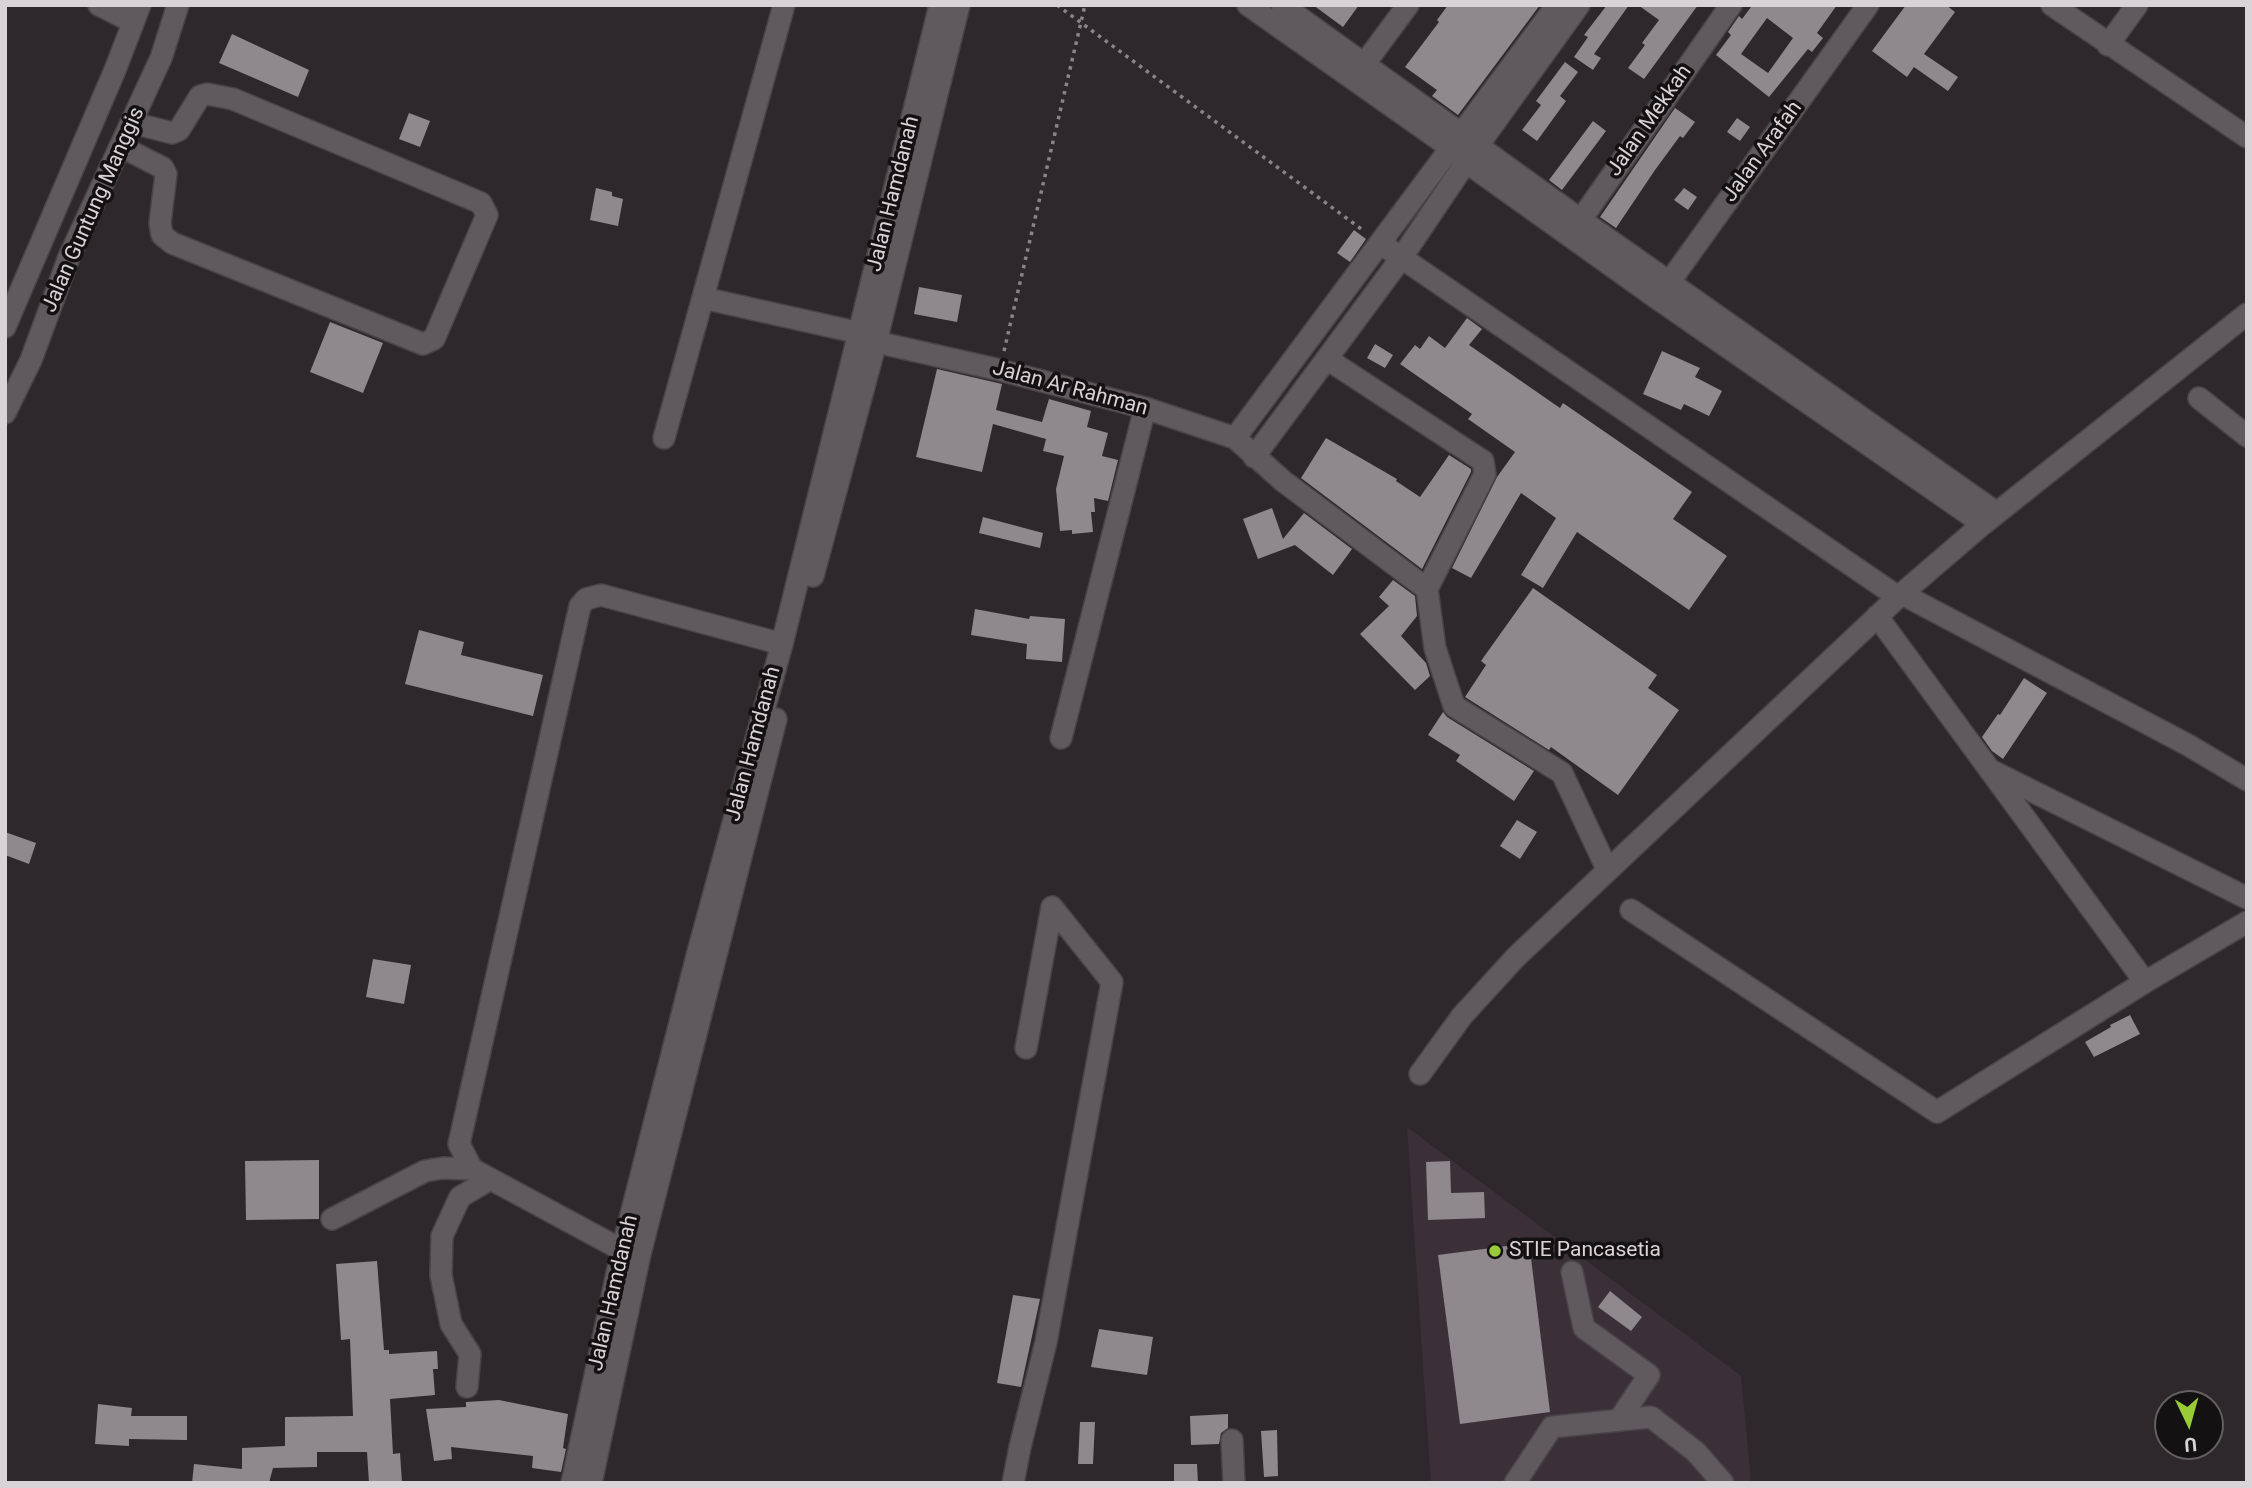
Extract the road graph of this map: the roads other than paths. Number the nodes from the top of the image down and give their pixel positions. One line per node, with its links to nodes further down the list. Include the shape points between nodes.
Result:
1 (99, 5): 15 (street)
2 (178, 5): 18 (street, Jalan Guntung Manggis)
3 (784, 5): 28 (street)
4 (940, 5): 33 (street, Jalan Hamdanah)
5 (959, 5): 33 (street, Jalan Hamdanah)
6 (1248, 5): 14 (street)
7 (1408, 5): 17 (street)
8 (1557, 5): 21 (street)
9 (1579, 5): 21 (street)
10 (1731, 5): 22 (street, Jalan Mekkah)
11 (1868, 5): 27 (street, Jalan Arafah)
12 (2052, 5): 16 (street)
13 (2137, 5): 16 (street)
14 (1278, 10): 17 (street)
15 (136, 13): 24 (street, Jalan Guntung Manggis)
16 (2108, 45): 19 (street)
17 (1358, 73): 21 (street)
18 (133, 123): 20 (street, Jalan Guntung Manggis); 20 (street, via 172,133 200,96 233,99 481,203 487,215 434,339 423,344 172,243 162,235 160,223 163,168)
19 (2247, 137)
20 (120, 146): 25 (street, Jalan Guntung Manggis)
21 (1465, 148): 22 (street); 23 (street); 26 (street)
22 (1575, 228): 27 (street)
23 (1380, 243): 26 (street); 29 (street)
24 (39, 246): 25 (street); 32 (street, Jalan Guntung Manggis)
25 (69, 257): 37 (street, Jalan Guntung Manggis, via 31,360)
26 (1402, 257): 31 (street); 44 (street)
27 (1664, 290): 42 (street)
28 (703, 298): 33 (street, Jalan Ar Rahman); 39 (street)
29 (1335, 304): 31 (street); 40 (street)
30 (2247, 314): 42 (street)
31 (1359, 316): 34 (street)
32 (5, 327)
33 (868, 337): 36 (street, Jalan Ar Rahman); 46 (street, Jalan Hamdanah); 59 (street, Jalan Hamdanah, via 794,648)
34 (1326, 359): 41 (street); 43 (street, via 1483,461 1485,474)
35 (2199, 398): 38 (street)
36 (1145, 408): 40 (street, Jalan Ar Rahman); 47 (street)
37 (5, 413)
38 (2247, 436)
39 (664, 438)
40 (1235, 438): 41 (street, Jalan Ar Rahman)
41 (1254, 457): 43 (street, Jalan Ar Rahman)
42 (1990, 518): 44 (street)
43 (1427, 589): 50 (street, via 1435,648 1454,706 1562,773)
44 (1900, 595): 45 (street); 49 (street)
45 (1877, 616): 48 (street); 50 (street)
46 (782, 644): 57 (street, via 601,595 580,606 459,1144); 59 (street, Jalan Hamdanah, via 698,952)
47 (1061, 738)
48 (1989, 769): 51 (street); 54 (street)
49 (2247, 780)
50 (1607, 869): 56 (street, via 1462,1016)
51 (2247, 898)
52 (1631, 910): 54 (street, via 1937,1112)
53 (2247, 922): 54 (street)
54 (2145, 982)
55 (1026, 1048): 66 (street, via 1052,906 1112,982 1046,1342)
56 (1420, 1074)
57 (480, 1175): 58 (street, via 443,1168 425,1171); 59 (street); 61 (street, via 460,1197 442,1236 441,1275 451,1324 470,1354)
58 (332, 1219)
59 (631, 1252): 64 (street, Jalan Hamdanah); 65 (street, Jalan Hamdanah)
60 (1572, 1272): 62 (street, via 1584,1328 1649,1375)
61 (467, 1387)
62 (1619, 1420): 68 (street, via 1552,1427); 69 (street, via 1651,1417 1696,1452)
63 (1233, 1440): 67 (street)
64 (572, 1483)
65 (592, 1483)
66 (1013, 1483)
67 (1234, 1483)
68 (1515, 1483)
69 (1723, 1483)

